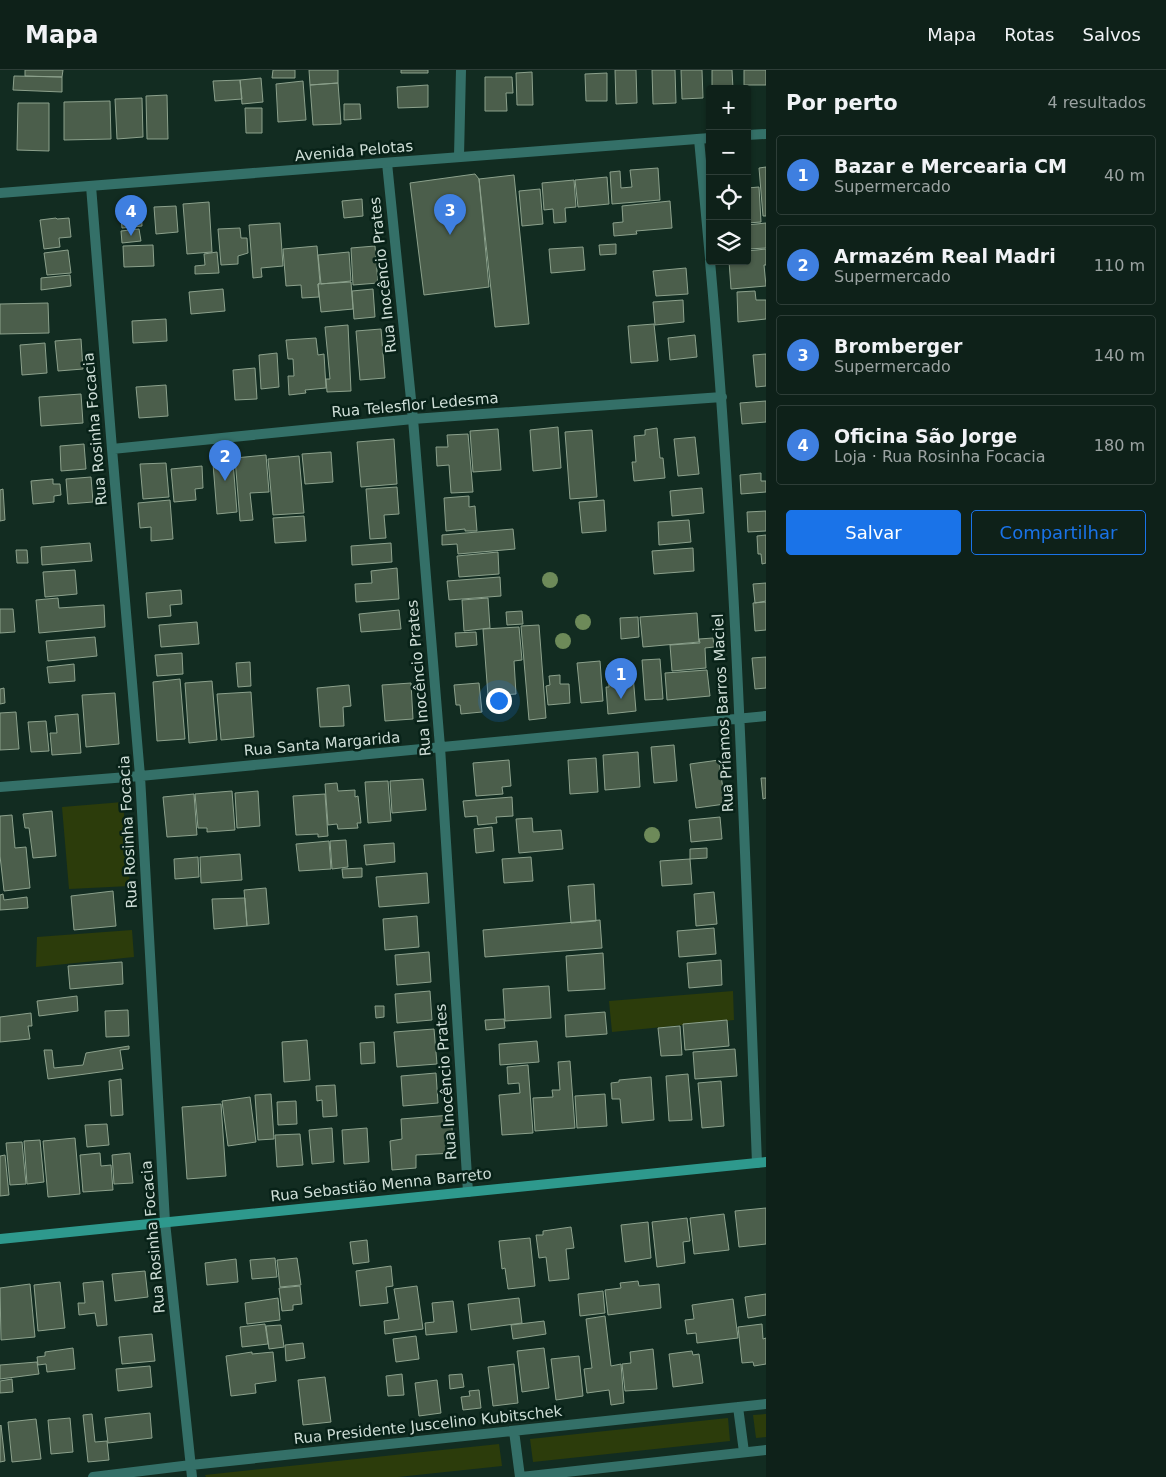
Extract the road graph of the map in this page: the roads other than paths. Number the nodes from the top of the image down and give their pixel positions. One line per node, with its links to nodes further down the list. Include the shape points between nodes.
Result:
1 (461, 70): 5 (street)
2 (766, 134): 3 (street)
3 (751, 136)
4 (704, 138): 5 (street, Avenida Pelotas); 9 (street, Rua Príamos Barros Maciel)
5 (459, 156): 6 (street, Avenida Pelotas)
6 (387, 164): 7 (street, Avenida Pelotas); 12 (street, Rua Inocêncio Prates)
7 (91, 186): 8 (street, Avenida Pelotas); 13 (street, Rua Rosinha Focacia)
8 (0, 193)
9 (708, 220)
10 (710, 265): 11 (street, Rua Príamos Barros Maciel)
11 (722, 397): 12 (street, Rua Telesflor Ledesma); 15 (street, Rua Príamos Barros Maciel)
12 (413, 419): 13 (street, Rua Telesflor Ledesma); 16 (street, Rua Inocêncio Prates)
13 (112, 449): 17 (street, Rua Rosinha Focacia)
14 (766, 716): 15 (street, Rua Santa Margarida)
15 (739, 718): 16 (street, Rua Santa Margarida); 19 (street, Rua Príamos Barros Maciel)
16 (440, 747): 17 (street, Rua Santa Margarida); 20 (street, Rua Inocêncio Prates)
17 (140, 776): 18 (street, Rua Santa Margarida); 21 (street, Rua Rosinha Focacia)
18 (0, 787)
19 (762, 1163): 20 (main road, Rua Sebastião Menna Barreto)
20 (468, 1192): 21 (main road, Rua Sebastião Menna Barreto)
21 (165, 1222): 22 (main road, Rua Sebastião Menna Barreto); 28 (street, Rua Rosinha Focacia)
22 (0, 1239)
23 (766, 1404): 24 (street, Rua Presidente Juscelino Kubitschek)
24 (738, 1407): 25 (street, Rua Presidente Juscelino Kubitschek); 27 (street)
25 (514, 1431): 28 (street, Rua Presidente Juscelino Kubitschek); 31 (street)
26 (766, 1450): 27 (street)
27 (744, 1452): 31 (street)
28 (191, 1465): 29 (street, Rua Presidente Juscelino Kubitschek); 30 (street, Rua Rosinha Focacia)
29 (93, 1477)
30 (192, 1477)
31 (520, 1477)

